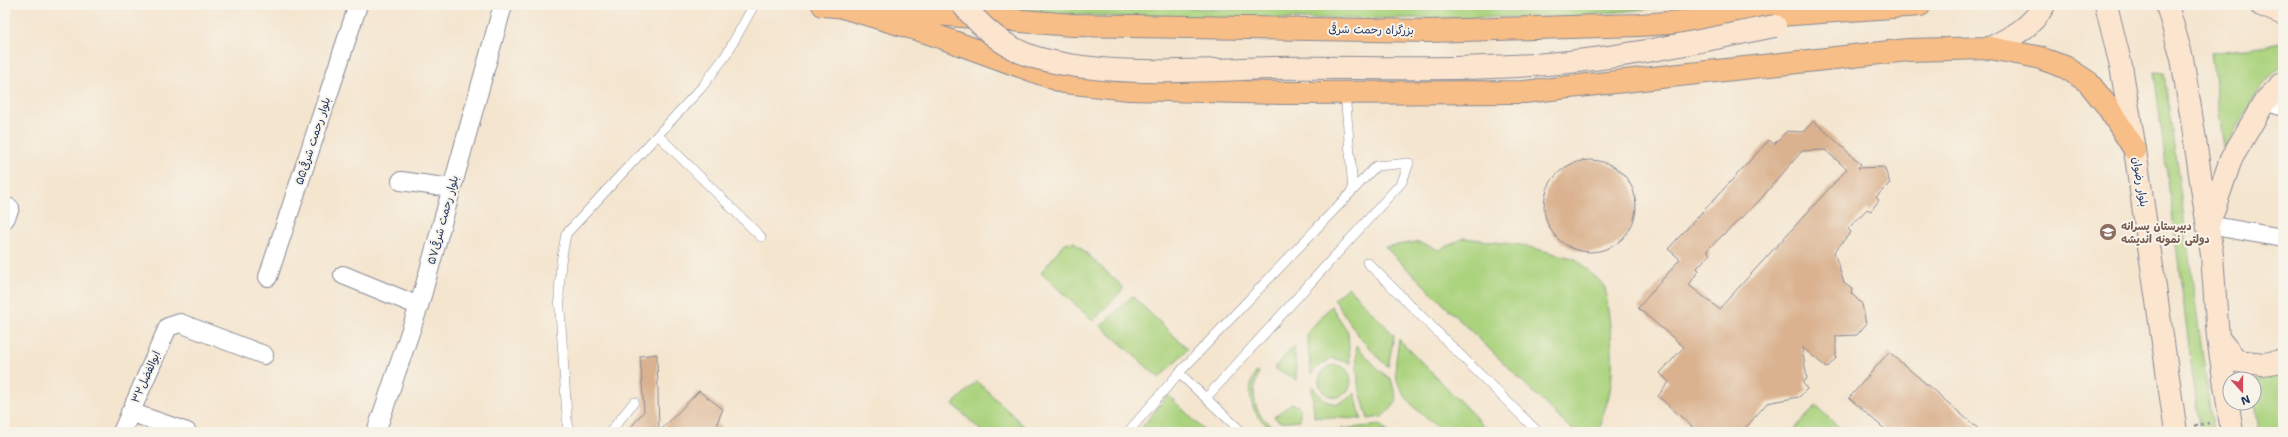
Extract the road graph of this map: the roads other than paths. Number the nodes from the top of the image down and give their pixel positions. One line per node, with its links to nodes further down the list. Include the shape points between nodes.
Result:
1 (358, 5): 28 (street, بلوار رحمت شرقی۵۵)
2 (503, 5): 20 (street, ۵۷بلوار رحمت شرقی)
3 (754, 5): 17 (lane, via 726,55 702,87)
4 (963, 5): 11 (main road, bridge, via 992,34 1035,57 1092,68 1150,70 1433,69 1548,64 1613,56)
5 (1920, 5): 11 (highway, بزرگراه رحمت شرقی)
6 (2044, 5): 13 (main road, via 2030,25)
7 (2106, 5): 18 (main road, بلوار رضوان, via 2121,66)
8 (2167, 5): 25 (main road, via 2182,58)
9 (2261, 5): 12 (main road)
10 (831, 6): 11 (highway, بزرگراه رحمت شرقی, via 1072,25 1428,31 1639,25); 15 (highway, via 929,33 1064,82 1129,89)
11 (1866, 8)
12 (2283, 14)
13 (1990, 48): 15 (highway, via 1908,50 1524,92); 18 (highway, via 2037,57 2064,67 2088,82 2108,107)
14 (2283, 83): 16 (main road)
15 (1345, 92): 21 (lane)
16 (2274, 104): 22 (main road, via 2231,159)
17 (658, 135): 23 (lane); 42 (lane, via 566,234 559,295)
18 (2135, 150): 38 (main road, بلوار رضوان)
19 (401, 181): 20 (street)
20 (451, 188): 29 (street, ۵۷بلوار رحمت شرقی)
21 (1353, 190): 33 (lane); 34 (lane, via 1376,166 1409,163 1402,182)
22 (2208, 225): 24 (street); 25 (main road)
23 (761, 237)
24 (2283, 238)
25 (2212, 255): 30 (main road)
26 (1367, 262): 46 (lane)
27 (343, 275): 29 (street)
28 (268, 277)
29 (419, 306): 41 (street, ۵۷بلوار رحمت شرقی)
30 (2218, 338): 32 (main road, via 2237,361 2263,364); 37 (main road)
31 (264, 355): 36 (street, ابوالفضل۳۲, via 180,323 172,324 168,327)
32 (2283, 361)
33 (1179, 373): 34 (lane); 44 (lane)
34 (1206, 398): 45 (lane)
35 (634, 402): 43 (lane)
36 (130, 412): 39 (street, ابوالفضل۳۲); 40 (street)
37 (2231, 426)
38 (2176, 430)
39 (122, 432)
40 (187, 432)
41 (376, 432)
42 (568, 432)
43 (610, 432)
44 (1128, 432)
45 (1242, 432)
46 (1538, 432)

